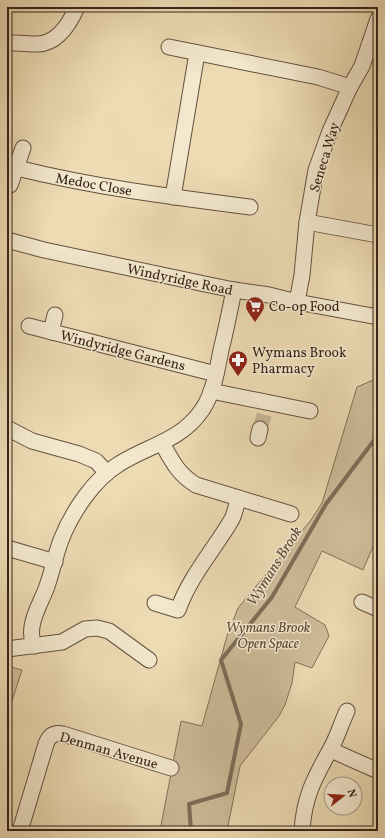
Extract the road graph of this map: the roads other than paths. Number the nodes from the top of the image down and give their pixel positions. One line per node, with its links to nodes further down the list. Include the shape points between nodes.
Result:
1 (77, 7): 3 (street, via 65,28 56,37 39,44)
2 (378, 21): 6 (street, Seneca Way, via 362,66)
3 (21, 41)
4 (169, 47): 5 (street)
5 (197, 52): 6 (street, via 318,77); 10 (street)
6 (350, 87): 12 (street, Seneca Way, via 316,170)
7 (24, 148): 8 (street)
8 (17, 168): 9 (street); 10 (street, Medoc Close, via 59,178)
9 (10, 185)
10 (173, 197): 11 (street, Medoc Close)
11 (250, 207)
12 (307, 222): 13 (street); 16 (street, Seneca Way)
13 (378, 235)
14 (7, 240): 15 (street, Windyridge Road)
15 (234, 290): 16 (street, Windyridge Road); 21 (street)
16 (297, 302): 18 (street, Windyridge Road)
17 (55, 315): 20 (street)
18 (378, 316)
19 (29, 326): 20 (street, Windyridge Gardens)
20 (51, 332): 21 (street, Windyridge Gardens)
21 (216, 374): 22 (street)
22 (211, 391): 23 (street, via 266,408); 25 (street, via 195,420 177,435)
23 (310, 412)
24 (7, 428): 26 (street, via 32,441 96,461)
25 (162, 443): 26 (street, via 129,458); 27 (street, via 177,469 190,482)
26 (107, 473): 30 (street, via 74,514)
27 (238, 498): 28 (street); 32 (street, via 232,518 191,581 178,610)
28 (291, 514)
29 (7, 548): 30 (street)
30 (55, 562): 34 (street, via 31,626)
31 (362, 602): 33 (street)
32 (155, 603)
33 (378, 609)
34 (34, 646): 35 (street); 36 (street, via 62,642 85,629 97,628 109,631)
35 (7, 649)
36 (149, 660)
37 (347, 710): 38 (street)
38 (331, 750): 40 (street); 42 (street, via 312,783)
39 (171, 768): 41 (street, Denman Avenue, via 63,734 53,734 46,744)
40 (378, 771)
41 (20, 831)
42 (302, 831)

